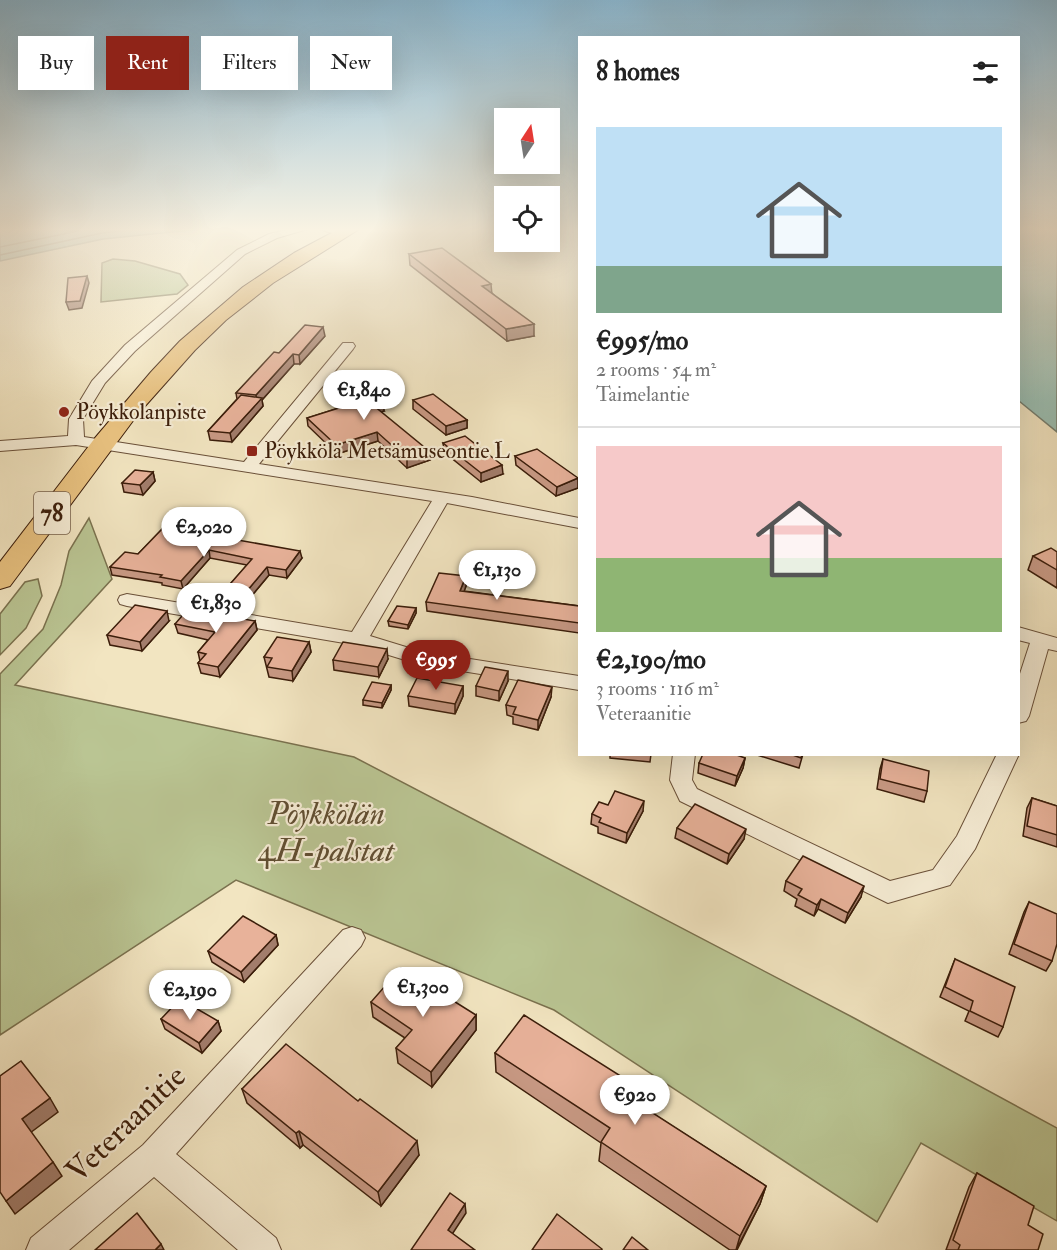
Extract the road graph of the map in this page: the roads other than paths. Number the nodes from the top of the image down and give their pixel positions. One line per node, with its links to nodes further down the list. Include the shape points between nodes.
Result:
1 (201, 286): 4 (street, via 130,348 99,381 76,420)
2 (261, 286): 5 (main road, 78, via 219,316 154,382)
3 (348, 346): 7 (street)
4 (76, 440): 5 (street); 6 (street)
5 (104, 444): 7 (street); 10 (main road, 78)
6 (0, 446)
7 (248, 467): 8 (street)
8 (442, 498): 9 (street); 13 (street)
9 (578, 522)
10 (0, 580)
11 (127, 600): 13 (street)
12 (1020, 634): 14 (street)
13 (358, 639): 15 (street, via 418,657)
14 (1049, 642): 16 (street)
15 (578, 683)
16 (1020, 711)
17 (684, 756): 18 (street, via 681,780 688,795 888,891 941,878 966,842)
18 (1007, 756)
19 (352, 938): 20 (street, Veteraanitie)
20 (153, 1156): 21 (street, Veteraanitie); 22 (street)
21 (43, 1250)
22 (264, 1250)

